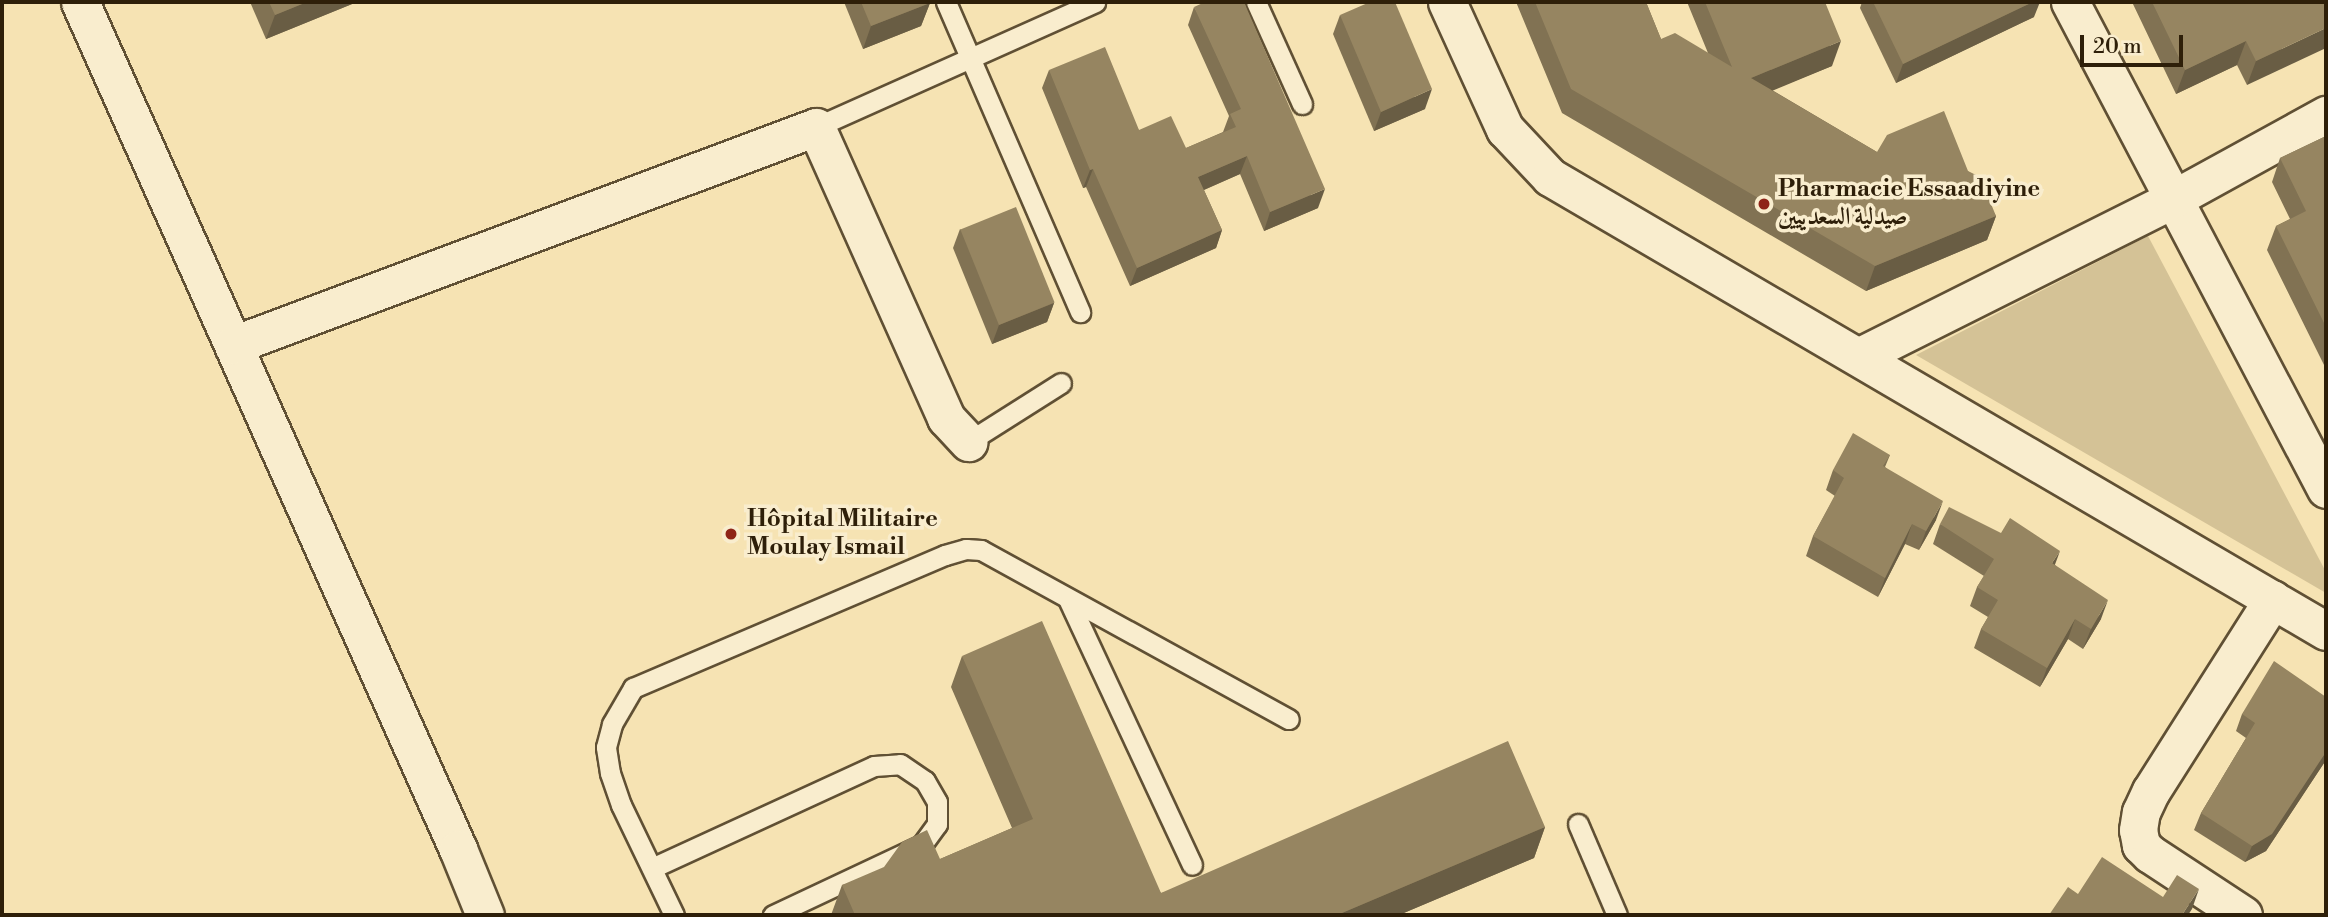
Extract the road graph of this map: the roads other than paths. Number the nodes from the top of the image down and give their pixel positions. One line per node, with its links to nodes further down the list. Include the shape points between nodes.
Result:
1 (80, 2): 13 (street)
2 (946, 2): 7 (lane)
3 (1095, 2): 7 (lane)
4 (1256, 2): 8 (lane)
5 (1447, 2): 14 (street, via 1505,129 1550,177)
6 (2070, 2): 11 (street)
7 (971, 57): 10 (lane); 12 (lane)
8 (1302, 104)
9 (2326, 115): 11 (street)
10 (816, 127): 13 (street); 16 (street, via 946,418)
11 (2173, 199): 14 (street); 17 (street)
12 (1080, 312)
13 (233, 345): 25 (street)
14 (1860, 356): 18 (street)
15 (1061, 383): 16 (lane)
16 (968, 442)
17 (2326, 489)
18 (2273, 599): 20 (street); 29 (street, via 2151,791 2138,830 2141,845 2150,854)
19 (1069, 601): 21 (lane); 23 (lane); 24 (lane, via 981,550 966,549 634,688 612,724 607,747 621,805)
20 (2326, 631)
21 (1289, 719)
22 (1578, 824): 28 (lane)
23 (1192, 864)
24 (652, 868): 26 (lane); 27 (lane, via 874,766 900,764 925,781 937,802 937,824 922,845)
25 (485, 915)
26 (674, 915)
27 (773, 915)
28 (1617, 915)
29 (2243, 915)

